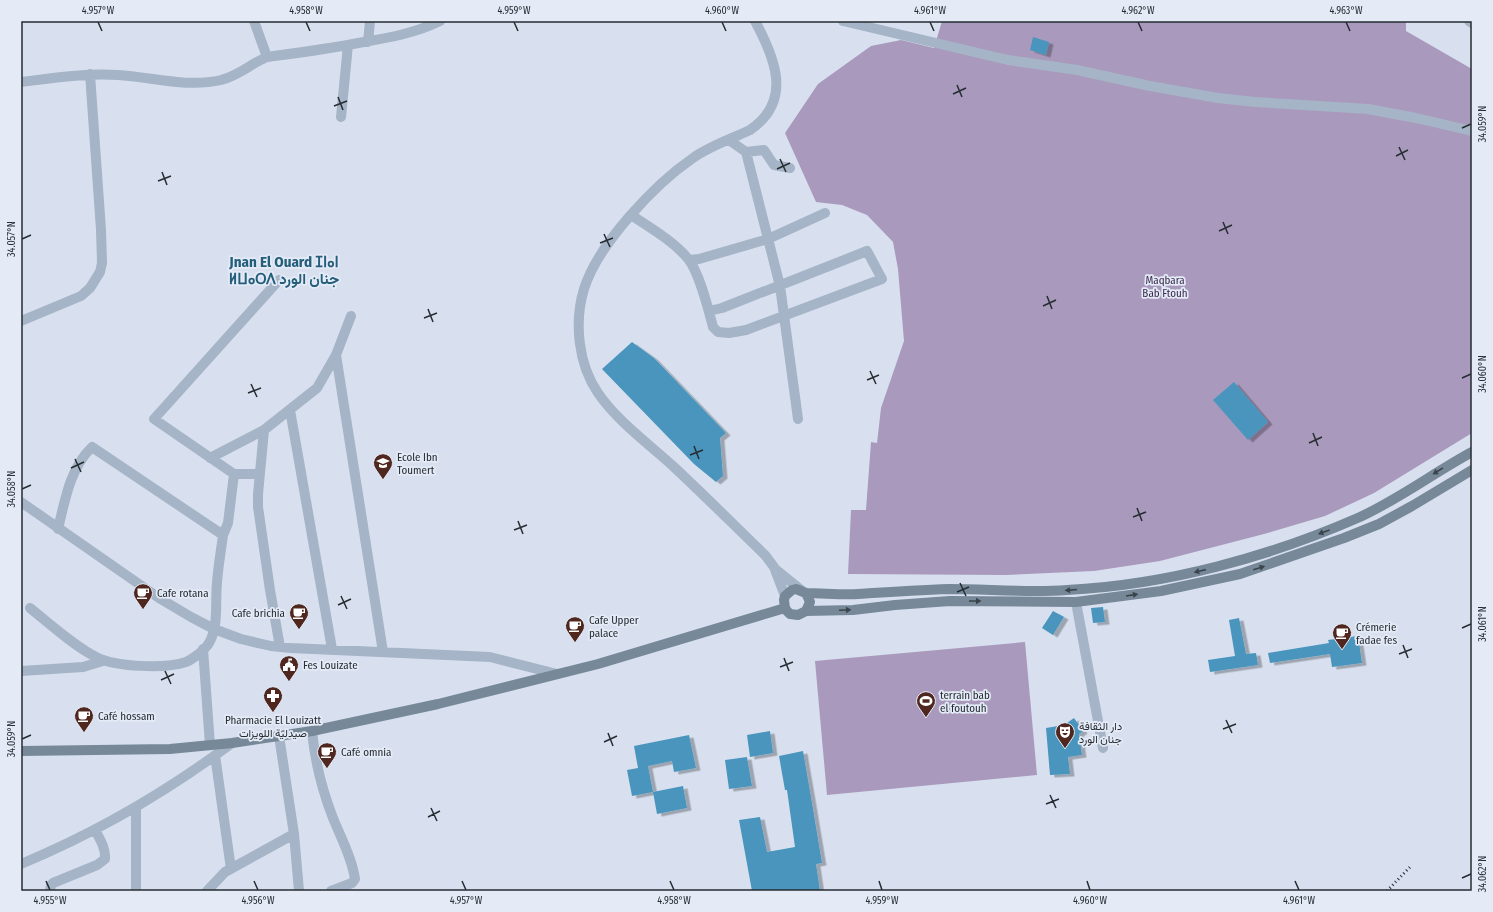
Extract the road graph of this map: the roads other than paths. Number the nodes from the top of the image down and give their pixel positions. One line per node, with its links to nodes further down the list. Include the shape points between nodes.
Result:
1 (370, 21): 9 (street)
2 (440, 21): 9 (street, via 407,34)
3 (755, 21): 16 (street, via 772,57 776,78 774,99 768,112 756,126)
4 (843, 21): 8 (street)
5 (1468, 21): 7 (street)
6 (253, 22): 11 (street)
7 (1472, 22)
8 (884, 26): 15 (street, via 1008,60 1077,70 1150,86 1255,102 1368,109)
9 (368, 42): 10 (street)
10 (348, 45): 11 (street); 14 (street)
11 (267, 57): 12 (street, via 230,78 206,83)
12 (90, 74): 13 (street); 28 (street, via 101,230 100,272 90,288 81,296)
13 (21, 82)
14 (341, 117)
15 (1472, 131)
16 (729, 140): 17 (street); 20 (street, via 692,158 658,186)
17 (746, 152): 18 (street, via 764,150 774,165); 21 (street)
18 (790, 168)
19 (825, 213): 21 (street)
20 (631, 215): 22 (street, via 668,240); 42 (street, via 599,258 584,288 579,323 580,345 586,370 598,393 615,413 765,555)
21 (768, 239): 22 (street, via 699,260); 24 (street)
22 (689, 260): 25 (street)
23 (279, 280): 34 (street, via 154,419)
24 (780, 286): 25 (street); 26 (street); 26 (street, via 868,251 882,279)
25 (708, 311): 26 (street, via 712,327 718,332 729,333 746,330)
26 (784, 315): 31 (street)
27 (351, 316): 29 (street)
28 (21, 321)
29 (336, 355): 30 (street, via 317,388); 56 (street)
30 (290, 410): 32 (street); 55 (street)
31 (798, 419)
32 (264, 430): 34 (street); 37 (street)
33 (1472, 452): 41 (street, one-way to 41, via 1362,516)
34 (210, 458): 36 (street)
35 (1472, 470): 43 (street, one-way to 35, via 1316,549 1379,524)
36 (234, 474): 37 (street); 40 (street, via 228,523)
37 (260, 474): 53 (street, via 259,518)
38 (21, 502): 39 (street)
39 (58, 529): 40 (street, via 70,482 83,456 92,447); 52 (street, via 159,598)
40 (223, 535): 52 (street)
41 (1236, 562): 43 (street); 44 (street, one-way to 44, via 1158,580)
42 (774, 567): 45 (street); 46 (street)
43 (1240, 574): 47 (street, one-way to 43, via 1168,590)
44 (1111, 586): 45 (street, one-way to 45, via 1023,592 950,589 856,594); 47 (street)
45 (803, 591): 46 (street, via 792,590); 51 (street, via 810,602)
46 (785, 596): 50 (street)
47 (1112, 598): 48 (street)
48 (1076, 602): 51 (street, one-way to 48, via 853,610 950,601); 64 (street)
49 (30, 608): 57 (street, via 85,651)
50 (785, 608): 51 (street, via 790,614 798,615); 59 (street)
51 (806, 611)
52 (214, 629): 53 (street, via 255,643); 54 (street, via 209,644)
53 (280, 647): 55 (street)
54 (203, 649): 57 (street, via 192,659 173,664 152,666); 63 (street)
55 (332, 649): 56 (street)
56 (383, 652): 59 (street, via 490,657)
57 (103, 661): 58 (street, via 83,667)
58 (21, 671)
59 (557, 674): 60 (street, via 438,704)
60 (312, 731): 61 (street); 76 (street, via 321,784 353,866 355,879 352,883)
61 (279, 736): 62 (street); 69 (street)
62 (232, 743): 63 (street); 66 (street)
63 (210, 745): 65 (street, via 170,749)
64 (1103, 748)
65 (21, 751)
66 (215, 755): 67 (street); 71 (street)
67 (136, 808): 68 (street); 73 (street)
68 (95, 830): 70 (street); 72 (street, via 102,843 105,859 97,866 53,883)
69 (294, 834): 71 (street); 75 (street)
70 (21, 864)
71 (231, 869): 74 (street)
72 (50, 891)
73 (136, 891)
74 (207, 891)
75 (298, 891)
76 (331, 891)

